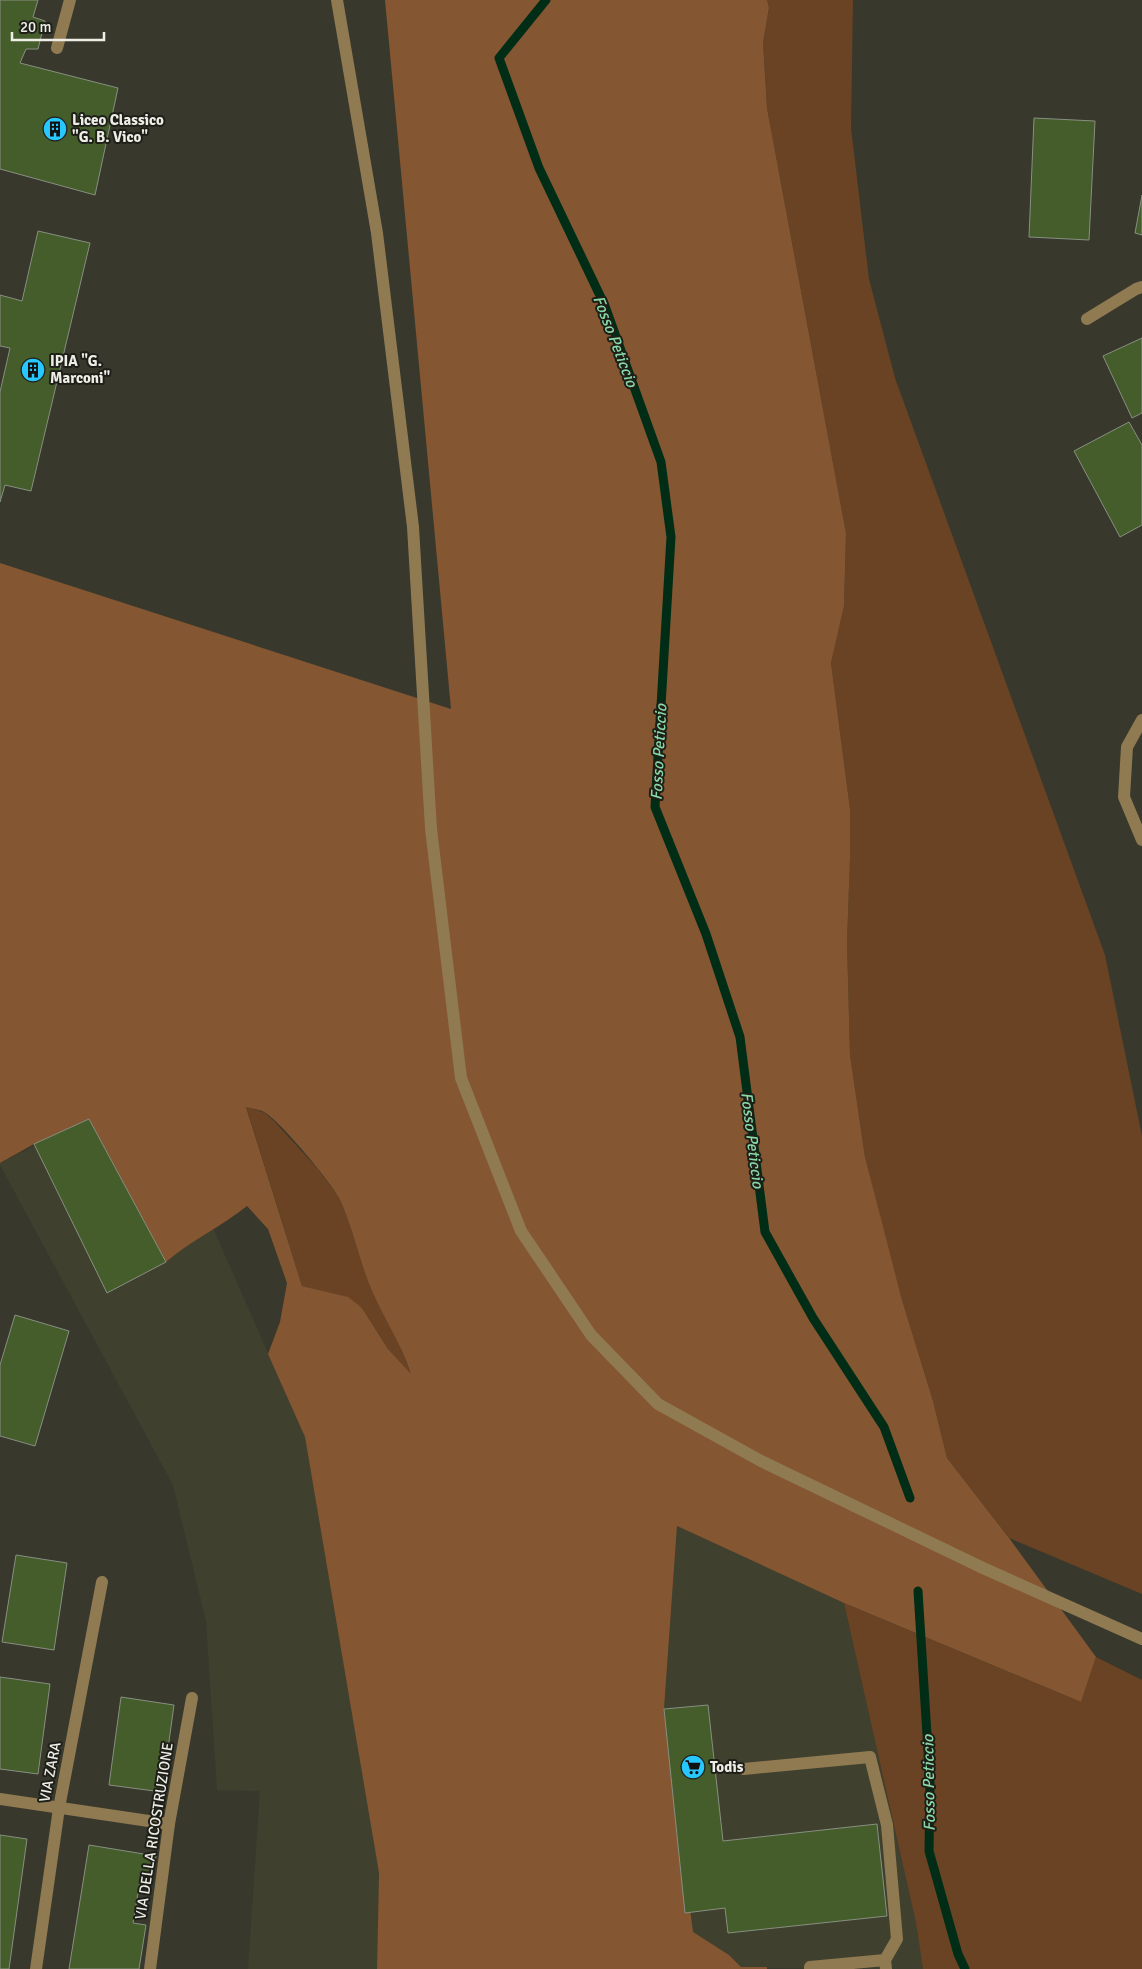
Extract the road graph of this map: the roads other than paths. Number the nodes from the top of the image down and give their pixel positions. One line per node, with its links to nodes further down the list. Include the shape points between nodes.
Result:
1 (70, 0): 3 (street)
2 (337, 0): 9 (street, via 378,233 413,527 431,829 461,1078 521,1231 591,1335 658,1404 761,1461 982,1568)
3 (57, 48)
4 (1142, 287): 5 (street)
5 (1088, 319)
6 (1142, 720): 7 (street, via 1127,747 1124,796)
7 (1142, 840)
8 (102, 1582): 13 (street, VIA ZARA)
9 (1142, 1639)
10 (192, 1698): 14 (street, VIA DELLA RICOSTRUZIONE)
11 (744, 1769): 15 (street, via 870,1756 887,1825 897,1939)
12 (0, 1799): 13 (street)
13 (59, 1808): 14 (street); 16 (street, VIA ZARA)
14 (169, 1824): 17 (street, VIA DELLA RICOSTRUZIONE)
15 (885, 1964): 18 (street)
16 (36, 1969)
17 (150, 1969)
18 (810, 1969)

